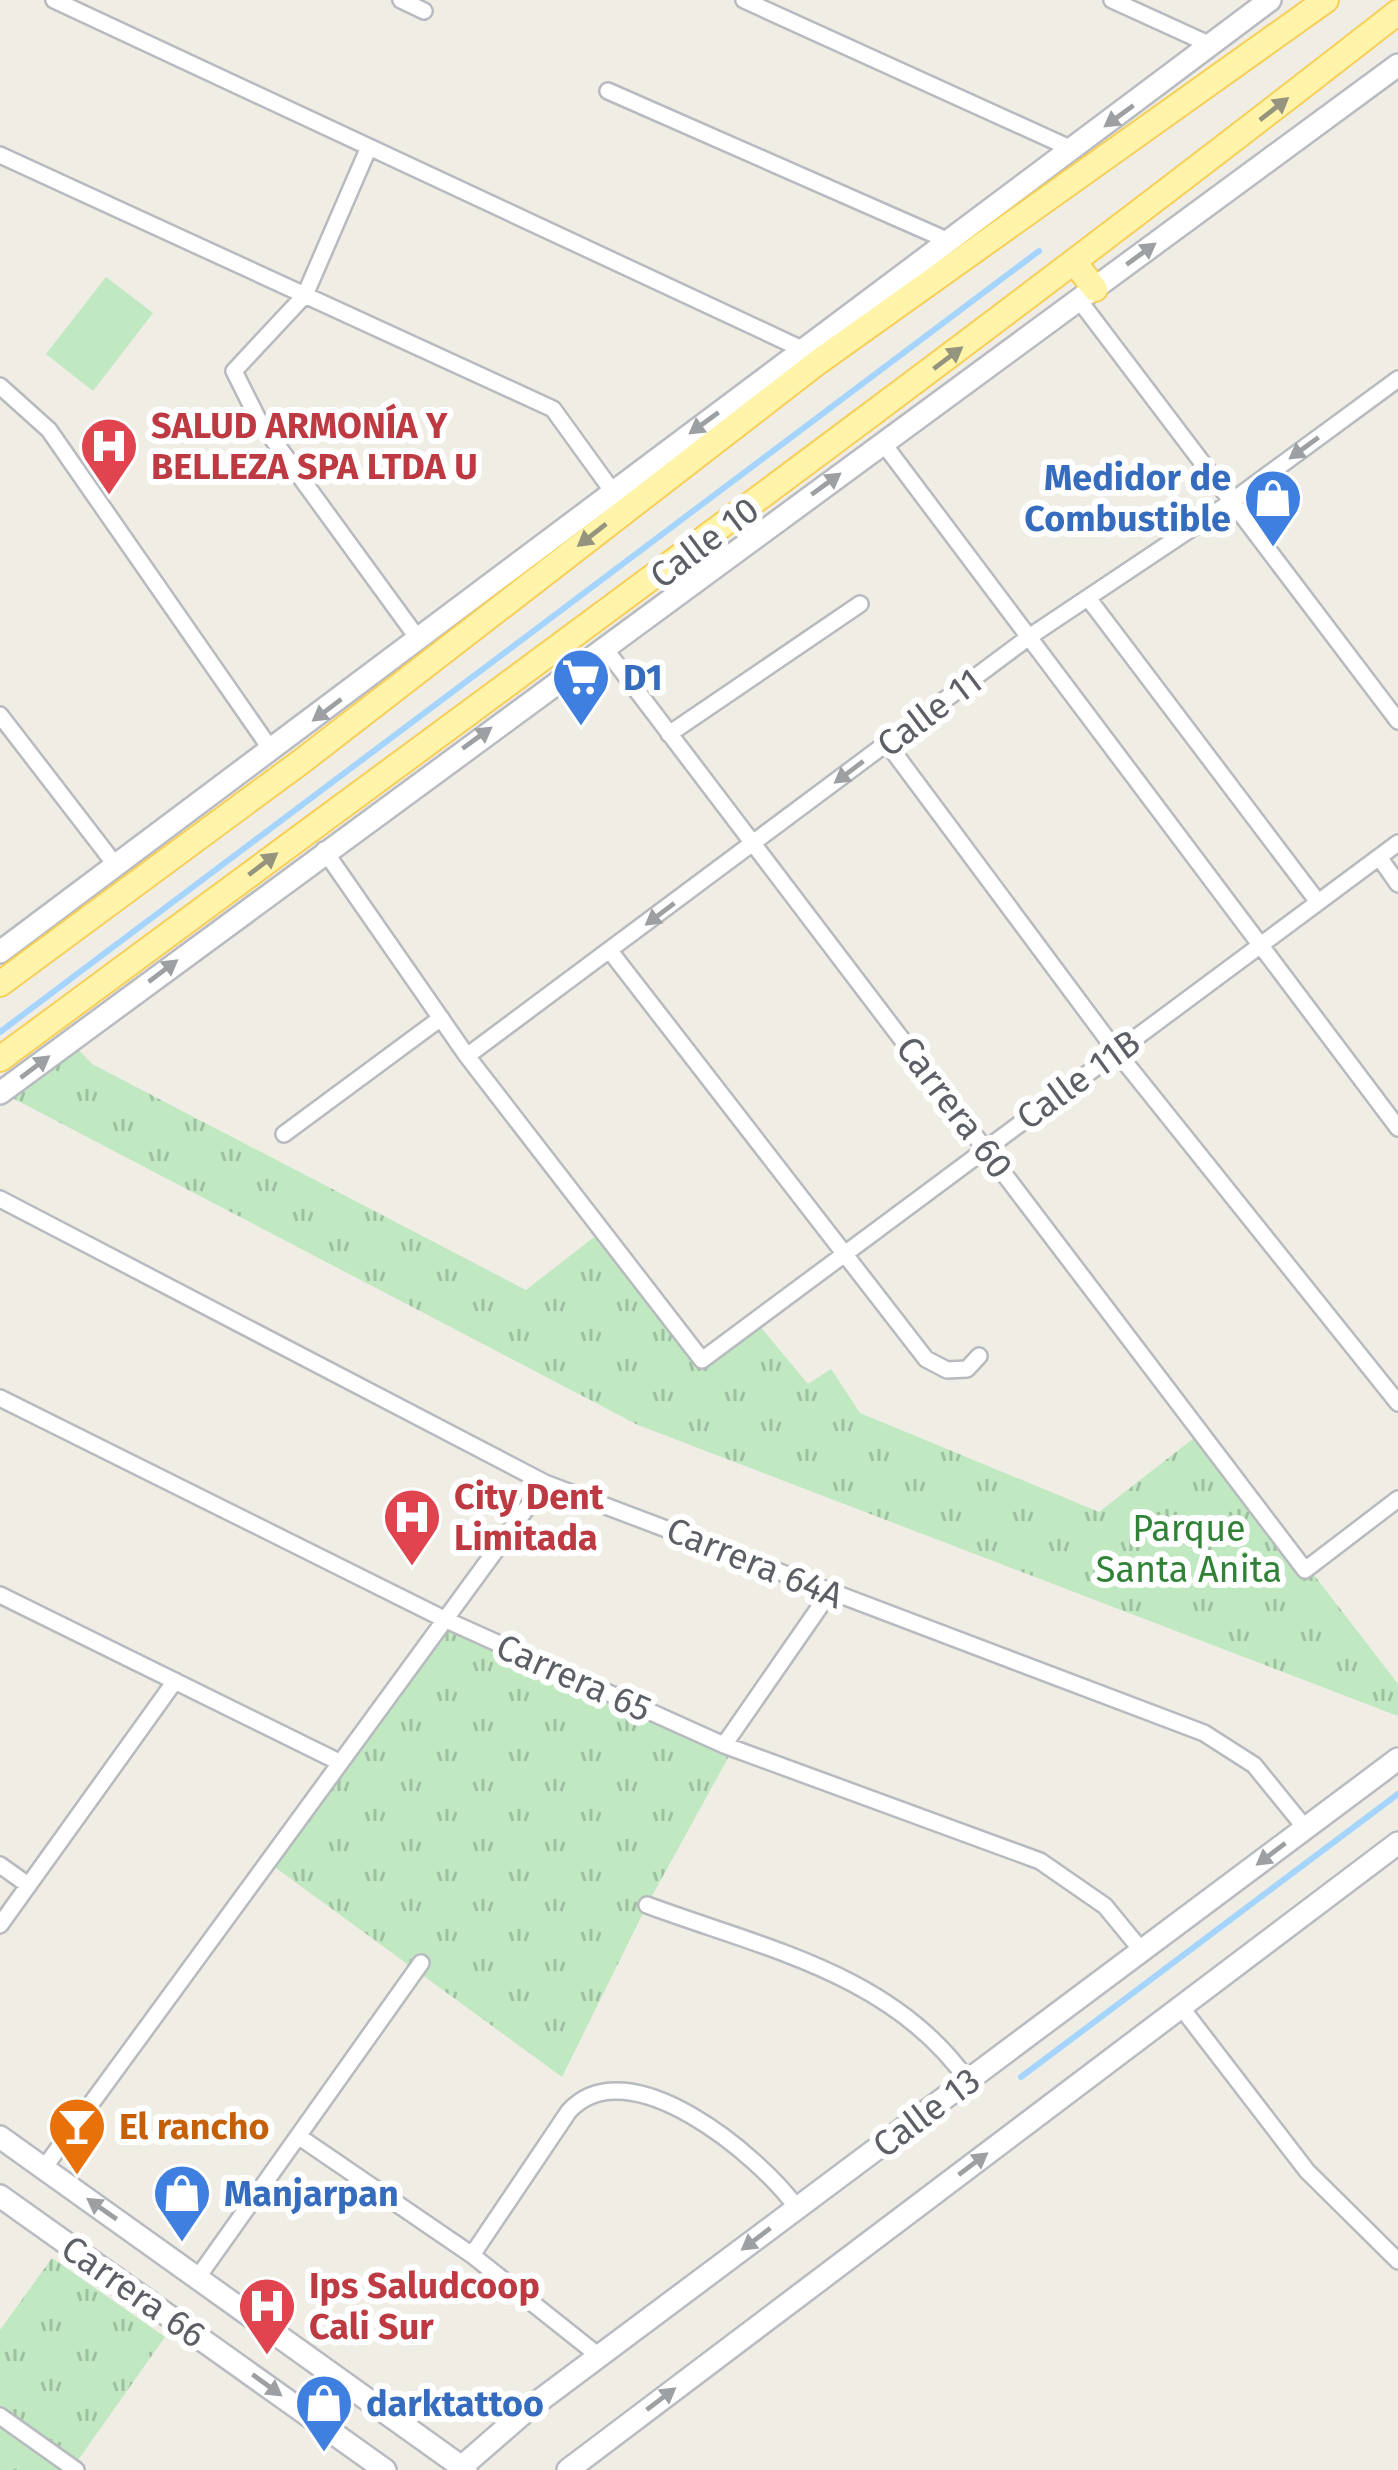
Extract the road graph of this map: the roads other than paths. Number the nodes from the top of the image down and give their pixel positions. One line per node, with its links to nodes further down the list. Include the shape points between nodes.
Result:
1 (54, 0): 12 (street)
2 (400, 0): 7 (street)
3 (744, 0): 13 (street)
4 (1112, 0): 9 (street)
5 (1270, 0): 9 (main road, Calle 10)
6 (1326, 0): 15 (main road, Calle 10, via 1093,168)
7 (424, 11)
8 (1398, 12): 17 (main road, Calle 10, one-way to 8)
9 (1213, 47): 13 (main road, Calle 10, one-way to 13)
10 (1398, 65): 18 (main road, Calle 10, one-way to 10)
11 (608, 91): 16 (street)
12 (369, 147): 19 (street); 20 (street)
13 (1072, 149): 15 (main road, Calle 10)
14 (0, 155): 19 (street)
15 (988, 225): 16 (main road, Calle 10); 26 (main road, Calle 10, one-way to 26)
16 (949, 242): 20 (main road, Calle 10)
17 (1075, 263): 18 (main road); 29 (main road, Calle 10, one-way to 17)
18 (1087, 294): 23 (main road, Calle 10); 25 (street)
19 (305, 295): 24 (street, via 553,410); 31 (street, via 234,371 258,419)
20 (804, 350): 24 (main road, Calle 10, one-way to 24)
21 (1398, 379): 25 (street, Calle 11, one-way to 25)
22 (0, 386): 36 (street, via 49,430)
23 (883, 442): 29 (main road, Calle 10, one-way to 23); 30 (street)
24 (613, 492): 26 (main road, Calle 10)
25 (1228, 504): 27 (street, Calle 11); 32 (street)
26 (526, 573): 31 (main road, Calle 10); 37 (main road, Calle 10)
27 (1088, 598): 30 (street, Calle 11); 44 (street)
28 (860, 604): 34 (street)
29 (611, 630): 34 (street, Carrera 60); 40 (main road, Calle 10, one-way to 29); 52 (main road, Calle 10, one-way to 29)
30 (1029, 637): 35 (street, Calle 11); 45 (street)
31 (419, 640): 36 (main road, Calle 10, one-way to 36)
32 (1395, 712)
33 (0, 715): 42 (street)
34 (669, 734): 39 (street, Carrera 60)
35 (887, 743): 39 (street, Calle 11, one-way to 39); 50 (street)
36 (272, 751): 37 (main road, Calle 10)
37 (196, 824): 42 (main road, Calle 10); 48 (main road, Calle 10)
38 (1398, 843): 41 (street, Calle 11B)
39 (754, 844): 46 (street, Calle 11, one-way to 46); 56 (street, Carrera 60)
40 (323, 850): 49 (street); 53 (main road, Calle 10, one-way to 40)
41 (1379, 857): 43 (street); 44 (street, Calle 11B)
42 (118, 867): 47 (main road, Calle 10)
43 (1398, 884)
44 (1318, 902): 45 (street, Calle 11B)
45 (1260, 945): 50 (street, Calle 11B); 54 (street)
46 (610, 950): 51 (street, Calle 11); 58 (street)
47 (0, 952)
48 (0, 984)
49 (441, 1018): 51 (street); 55 (street)
50 (1116, 1051): 56 (street, Calle 11B); 61 (street)
51 (467, 1056): 58 (street, Calle 11B, via 702,1360)
52 (0, 1059)
53 (0, 1093)
54 (1398, 1128)
55 (284, 1134)
56 (986, 1147): 58 (street, Calle 11B); 63 (street, Carrera 60, via 1305,1570)
57 (0, 1199): 62 (street, Carrera 64A)
58 (843, 1252): 59 (street, via 926,1359 967,1369)
59 (979, 1356)
60 (0, 1398): 66 (street, Carrera 65)
61 (1398, 1402)
62 (545, 1483): 64 (street, Carrera 64A); 66 (street)
63 (1398, 1499)
64 (830, 1592): 68 (street); 71 (street, Carrera 64A, via 1204,1733 1254,1765)
65 (0, 1594): 67 (street)
66 (444, 1618): 68 (street, Carrera 65); 70 (street)
67 (175, 1681): 70 (street); 74 (street)
68 (724, 1745): 77 (street, Carrera 65, via 1040,1862 1105,1906)
69 (1398, 1759): 71 (main road, Calle 13)
70 (337, 1761): 83 (street)
71 (1306, 1828): 77 (main road, Calle 13, one-way to 77)
72 (1398, 1843): 79 (main road, Calle 13)
73 (0, 1865): 74 (street)
74 (28, 1885): 76 (street)
75 (647, 1905): 80 (street, via 870,1989 933,2036)
76 (0, 1925)
77 (1142, 1951): 80 (main road, Calle 13)
78 (421, 1963): 81 (street)
79 (1181, 2007): 87 (street, via 1307,2171); 91 (main road, Calle 13, one-way to 79)
80 (968, 2081): 85 (main road, Calle 13)
81 (298, 2136): 86 (street); 88 (street)
82 (0, 2137): 83 (main road, Carrera 66)
83 (44, 2168): 88 (main road, Carrera 66, one-way to 83)
84 (0, 2196): 94 (main road, Carrera 66, one-way to 94)
85 (797, 2208): 86 (street, via 733,2140 673,2108 607,2089 585,2094 569,2111); 89 (main road, Calle 13, one-way to 89)
86 (472, 2255): 89 (street)
87 (1396, 2255)
88 (198, 2277): 92 (main road, Carrera 66)
89 (599, 2356): 92 (main road, Calle 13)
90 (0, 2416): 93 (street)
91 (616, 2433): 95 (main road, Calle 13); 96 (main road)
92 (462, 2469)
93 (76, 2470)
94 (385, 2470)
95 (568, 2470)
96 (598, 2470)

